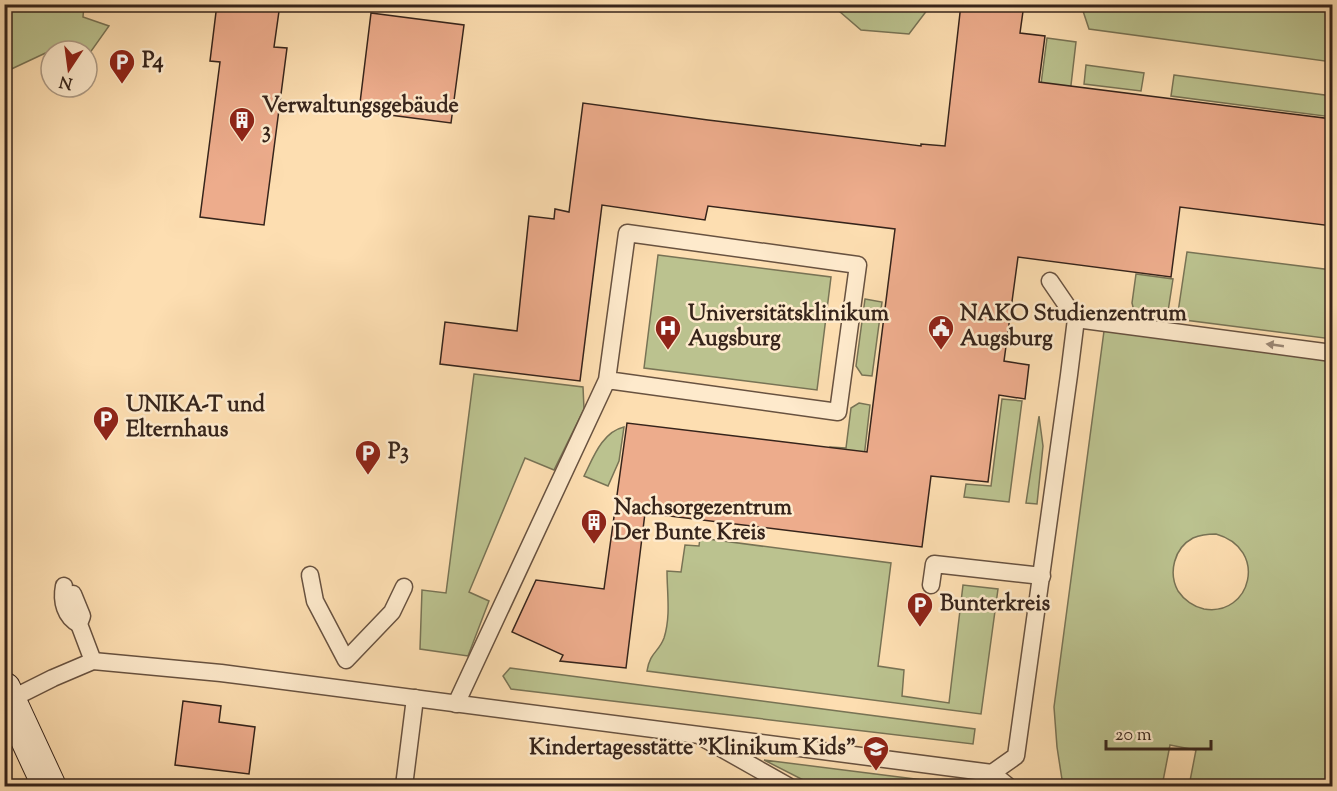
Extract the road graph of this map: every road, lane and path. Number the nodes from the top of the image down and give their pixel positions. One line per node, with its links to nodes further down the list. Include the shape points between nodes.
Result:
1 (1050, 281): 2 (lane)
2 (1076, 320): 3 (lane, one-way to 2); 6 (lane)
3 (1332, 353)
4 (607, 380): 4 (lane, via 627,233 858,265 838,412); 15 (lane)
5 (310, 575): 10 (lane, via 315,601)
6 (1042, 576): 7 (lane, via 934,564); 17 (lane, via 1016,756)
7 (931, 585)
8 (404, 588): 10 (lane, via 392,612)
9 (69, 590): 11 (lane, via 61,599 71,620 79,624)
10 (346, 660): 12 (lane)
11 (93, 662): 12 (lane); 13 (lane)
12 (342, 689): 14 (lane)
13 (7, 694): 18 (main road)
14 (415, 698): 15 (lane); 19 (lane)
15 (456, 704): 16 (lane)
16 (696, 734): 17 (lane); 20 (lane)
17 (992, 773): 21 (lane)
18 (49, 786)
19 (404, 786)
20 (788, 786)
21 (1008, 786)

